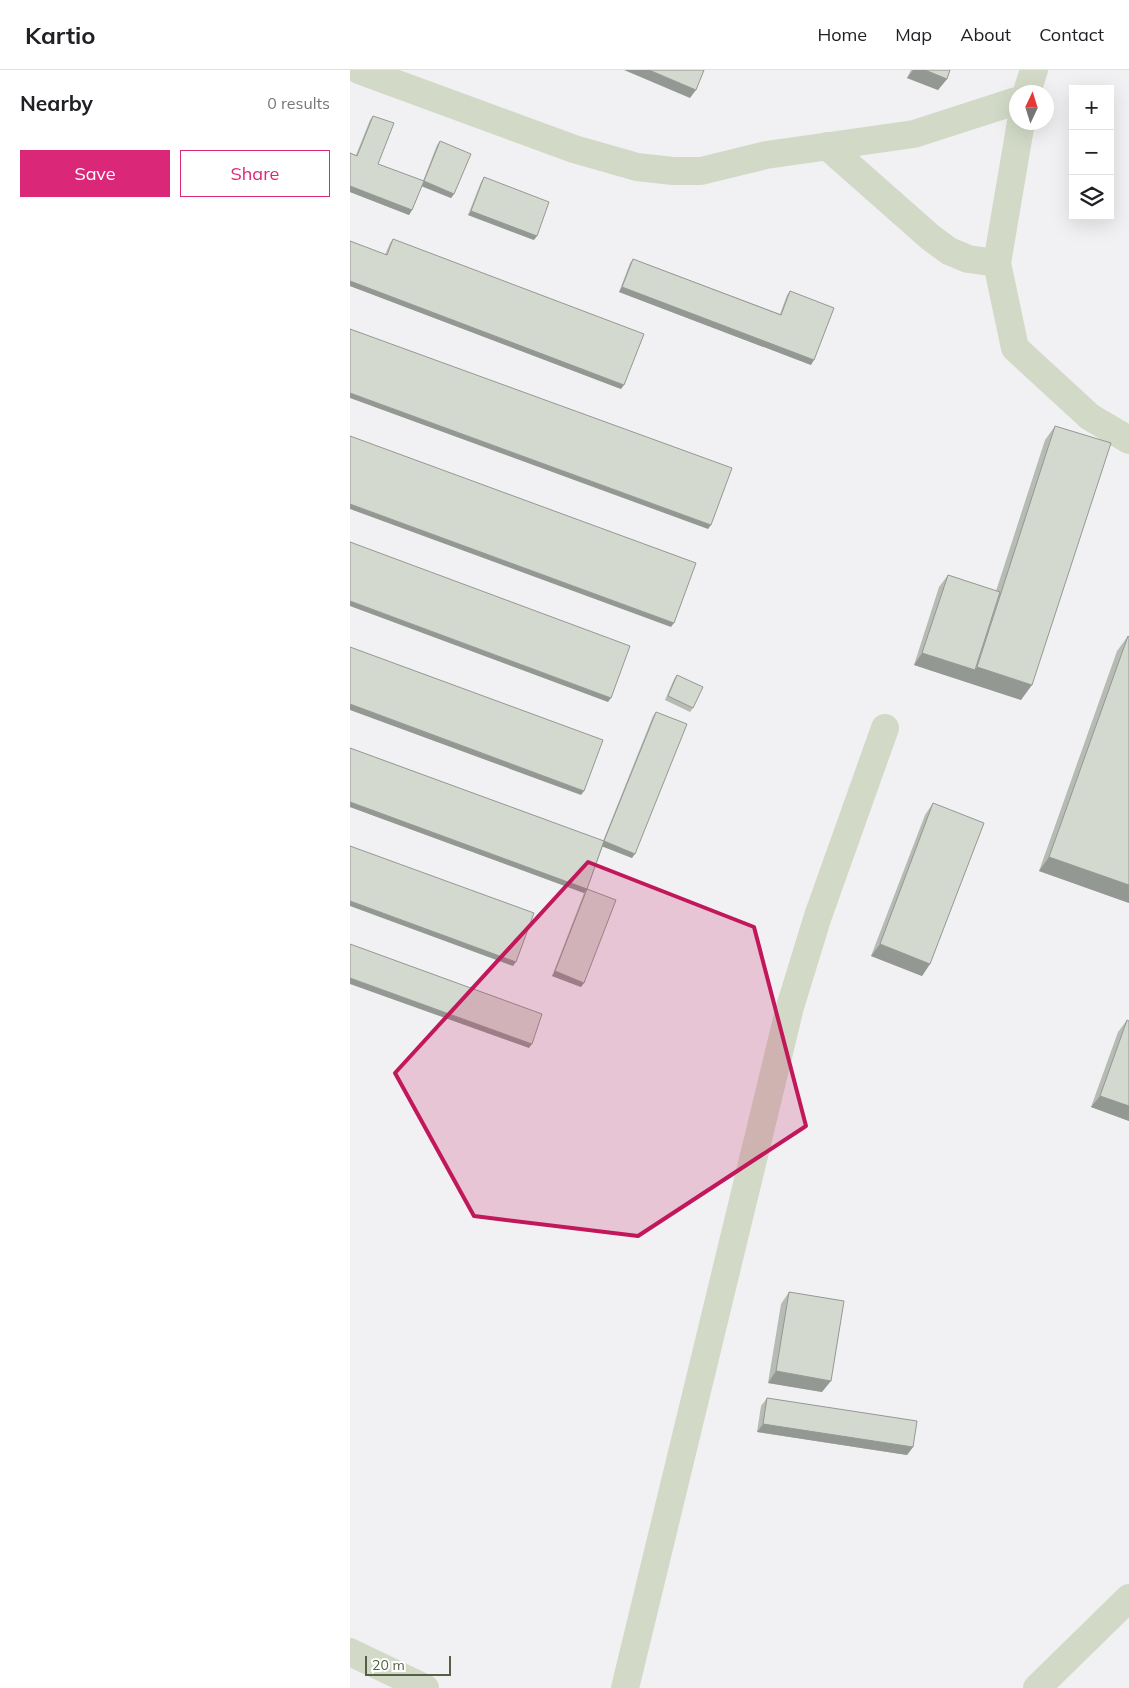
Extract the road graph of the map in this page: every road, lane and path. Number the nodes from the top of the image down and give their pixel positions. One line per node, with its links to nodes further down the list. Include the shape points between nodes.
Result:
1 (359, 70): 6 (street, via 574,149 637,167 701,171 766,155)
2 (1034, 70): 3 (street)
3 (1029, 85)
4 (1009, 104): 6 (street, via 914,134)
5 (1020, 130): 7 (street)
6 (827, 146): 7 (street, via 949,251 968,260)
7 (998, 264): 8 (street, via 1015,348 1090,417)
8 (1129, 440)
9 (885, 728): 13 (street, via 818,916 790,1007)
10 (1129, 1598): 14 (street)
11 (350, 1652): 12 (street)
12 (425, 1688)
13 (625, 1688)
14 (1037, 1688)

